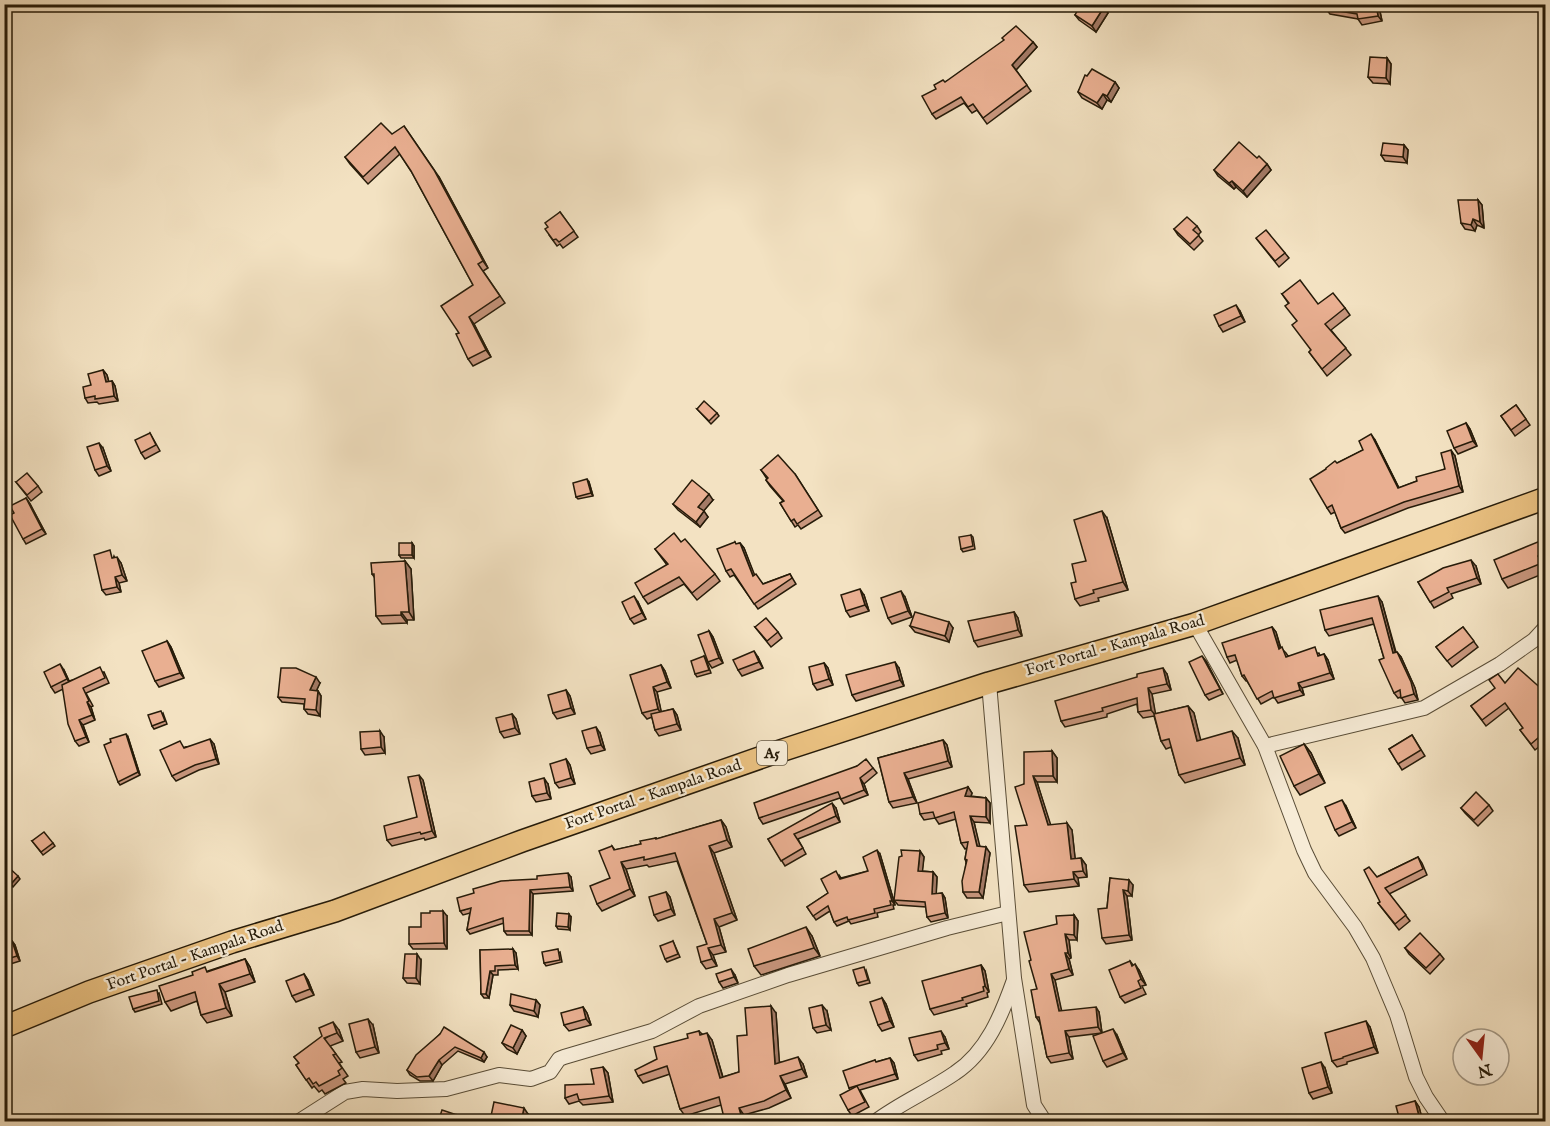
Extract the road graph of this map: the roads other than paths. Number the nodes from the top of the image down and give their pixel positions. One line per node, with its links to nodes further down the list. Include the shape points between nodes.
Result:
1 (1545, 498): 2 (main road, Fort Portal - Kampala Road / A5)
2 (1195, 624): 4 (main road, Fort Portal - Kampala Road / A5); 5 (street)
3 (1545, 627): 5 (street, via 1534,640 1500,664 1424,708)
4 (989, 683): 6 (street); 8 (main road, Fort Portal - Kampala Road / A5, via 771,754 335,911 88,992)
5 (1265, 746): 14 (street, via 1307,857 1373,958 1397,1014 1416,1077)
6 (1008, 913): 7 (street); 10 (street, via 740,991 699,1006 652,1031 564,1056 542,1077 490,1076 446,1089 363,1089 337,1096)
7 (1014, 978): 9 (street); 11 (street, via 1002,1012 969,1062)
8 (4, 1027)
9 (1034, 1106): 12 (street); 13 (street)
10 (298, 1122)
11 (875, 1122)
12 (1032, 1122)
13 (1045, 1122)
14 (1443, 1122)

